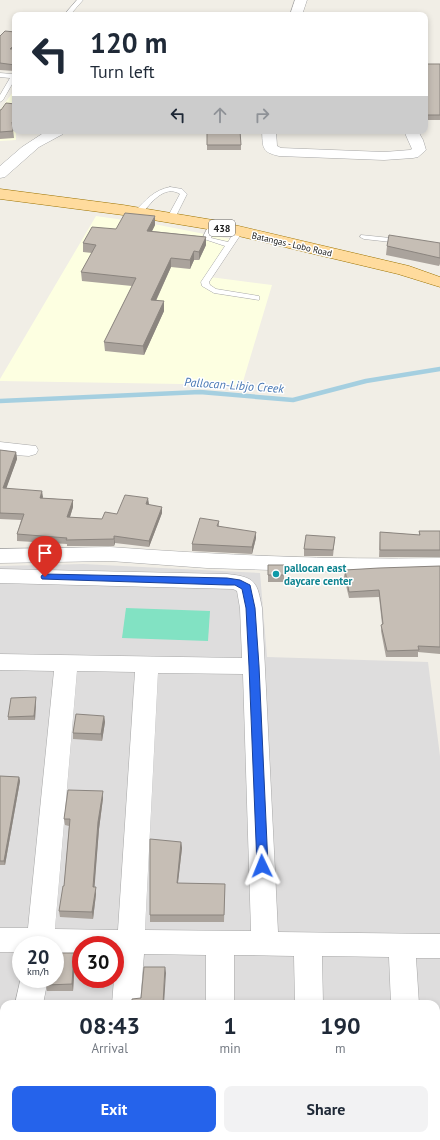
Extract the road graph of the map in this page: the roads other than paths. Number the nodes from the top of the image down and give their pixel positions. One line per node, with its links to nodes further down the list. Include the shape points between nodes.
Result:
1 (80, 0): 3 (lane)
2 (301, 0): 4 (street)
3 (70, 12)
4 (297, 12)
5 (0, 75): 6 (lane)
6 (12, 75)
7 (12, 78): 8 (lane)
8 (6, 88): 9 (lane); 10 (lane)
9 (12, 88)
10 (0, 100)
11 (0, 105): 12 (lane)
12 (8, 105)
13 (48, 134): 16 (street)
14 (269, 134): 15 (street, via 270,148 278,152 404,156 417,153 419,150)
15 (413, 134)
16 (0, 174)
17 (0, 194): 18 (main road, Batangas - Lobo Road / 438)
18 (138, 213): 19 (main road, Batangas - Lobo Road / 438); 19 (lane, via 162,190 182,191 184,194)
19 (171, 218): 20 (main road, Batangas - Lobo Road / 438)
20 (213, 226): 21 (main road, Batangas - Lobo Road / 438); 24 (lane, via 208,239)
21 (239, 231): 24 (lane); 25 (main road, Batangas - Lobo Road / 438, via 402,270)
22 (364, 237): 23 (lane)
23 (409, 242)
24 (229, 246): 26 (lane, via 205,282 206,286 214,291)
25 (440, 282)
26 (256, 298)
27 (0, 448): 28 (street)
28 (29, 450)
29 (0, 556): 30 (street, via 110,554 215,562)
30 (440, 565)
31 (0, 576): 35 (street, via 237,582 247,588 249,594)
32 (0, 662): 33 (street)
33 (66, 663): 34 (street); 36 (street)
34 (147, 664): 35 (street); 39 (street)
35 (254, 666): 42 (street)
36 (41, 936)
37 (0, 940): 38 (street)
38 (12, 941)
39 (131, 942): 40 (street); 41 (street); 48 (street)
40 (64, 943)
41 (220, 943): 42 (street); 49 (street)
42 (265, 944): 43 (street)
43 (308, 944): 44 (street); 50 (street)
44 (402, 945): 45 (street); 51 (street)
45 (440, 946)
46 (32, 988): 47 (street)
47 (30, 1000)
48 (126, 1000)
49 (220, 1000)
50 (309, 1000)
51 (405, 1000)

